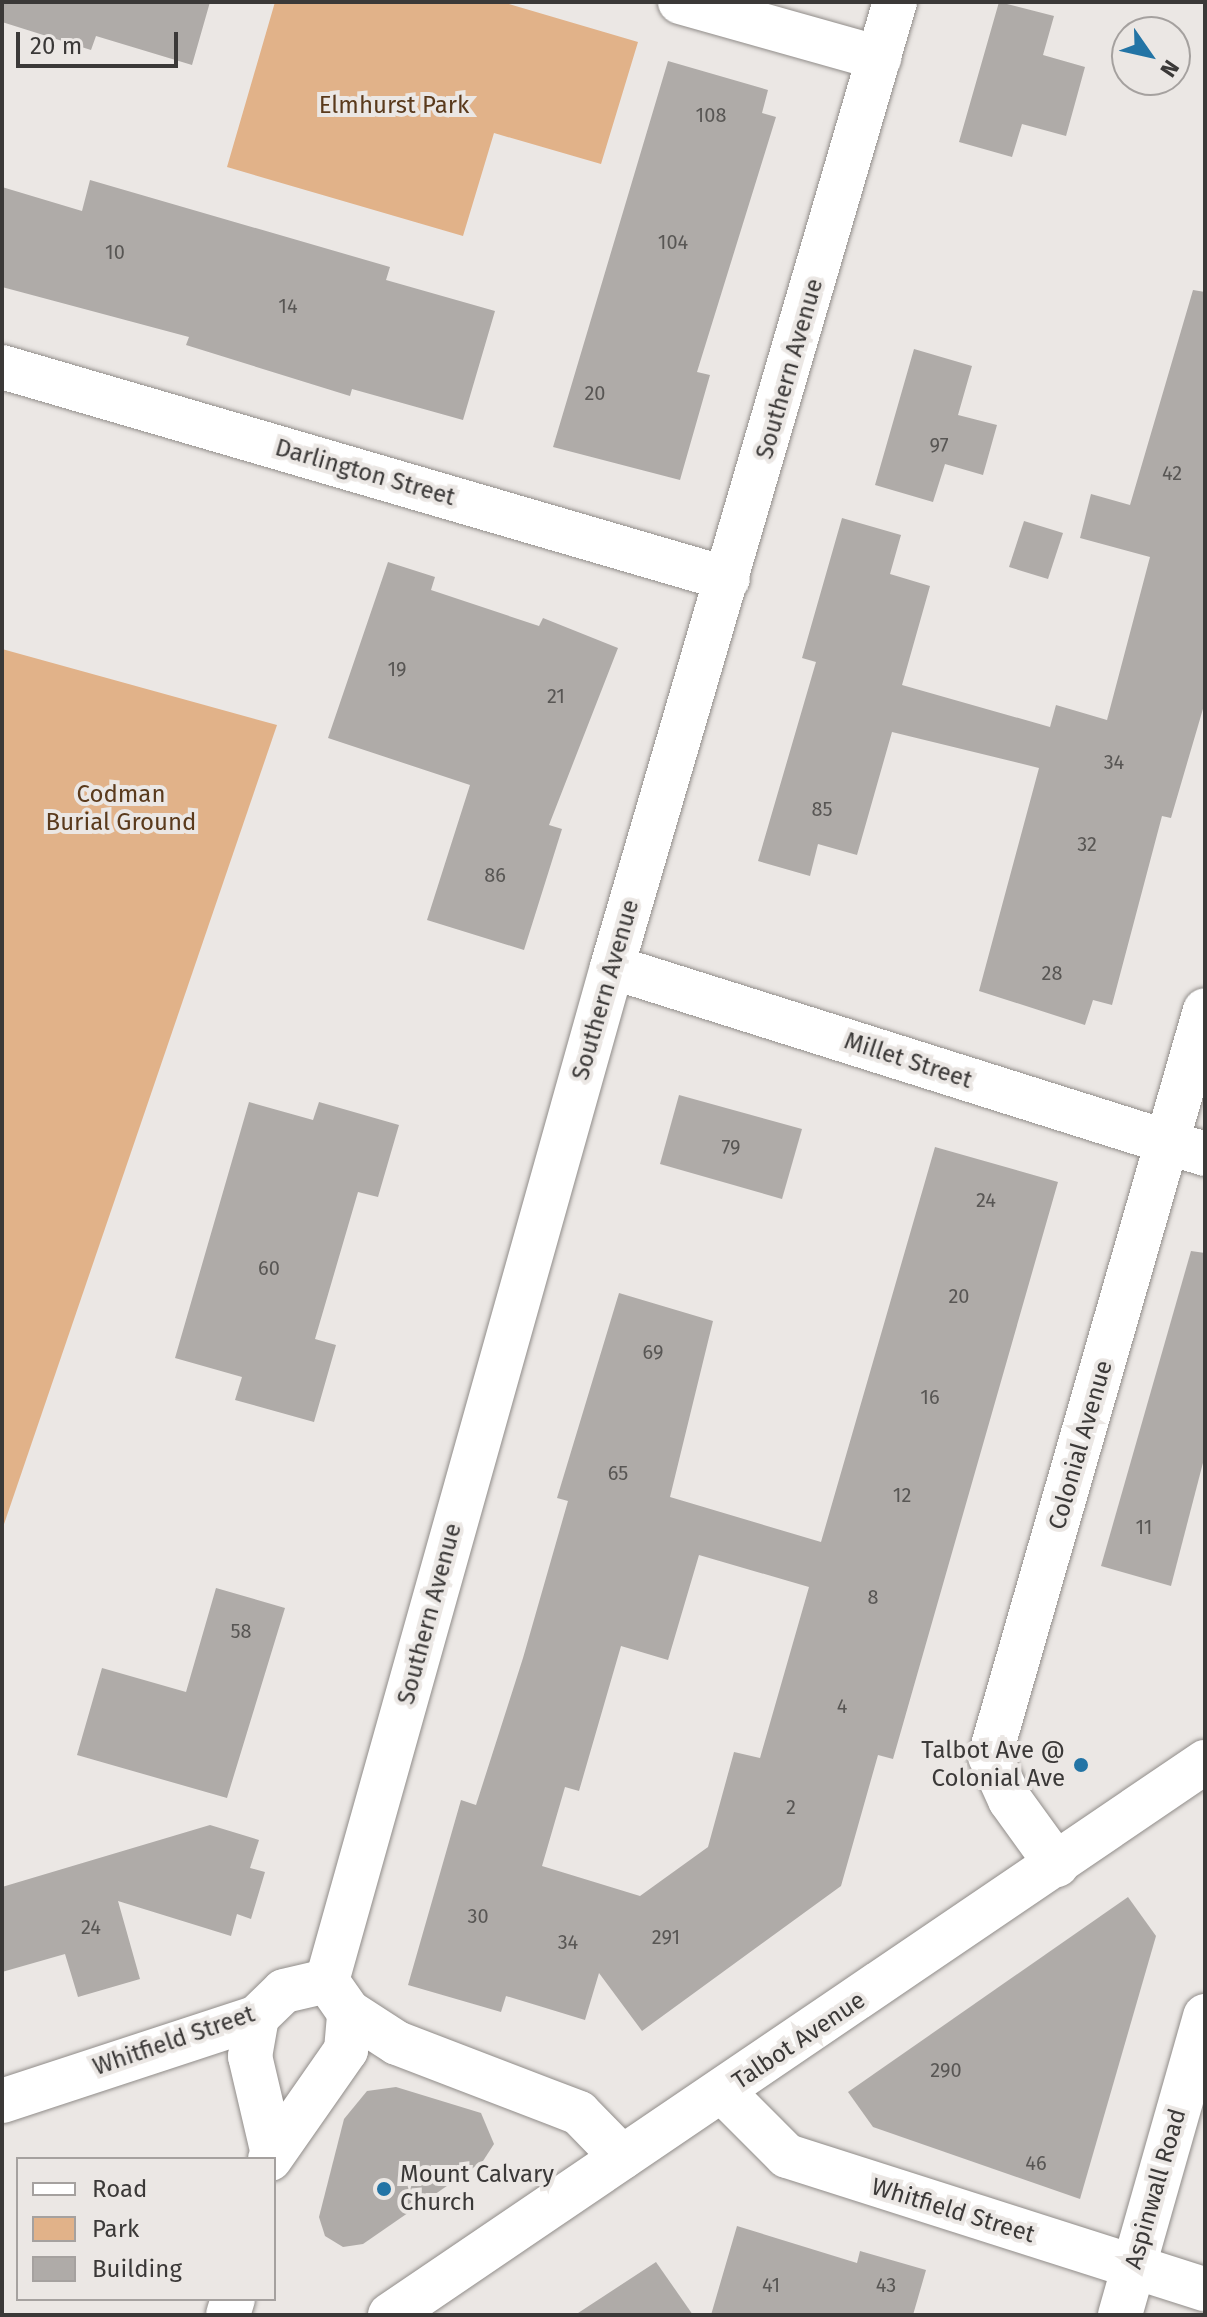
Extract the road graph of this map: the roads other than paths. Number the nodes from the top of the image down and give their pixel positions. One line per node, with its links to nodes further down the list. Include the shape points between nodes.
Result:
1 (680, 2): 3 (street)
2 (895, 2): 3 (street, Southern Avenue)
3 (879, 58): 5 (street, Southern Avenue)
4 (2, 367): 5 (street, Darlington Street)
5 (728, 579): 6 (street, Southern Avenue)
6 (612, 967): 8 (street, Millet Street); 11 (street, Southern Avenue)
7 (1205, 1010): 8 (street, Colonial Avenue)
8 (1187, 1149): 10 (street, Colonial Avenue, via 990,1756 1010,1800)
9 (1205, 1762): 10 (street, Talbot Avenue)
10 (1057, 1865): 14 (street, Talbot Avenue)
11 (338, 1996): 13 (street, Whitfield Street, via 284,1991); 16 (street, Southern Avenue, via 340,2060); 17 (street, via 397,2043 579,2113)
12 (1205, 2016): 18 (street, Aspinwall Road)
13 (257, 2017): 15 (street, Whitfield Street); 16 (street, Southern Avenue, via 250,2056)
14 (724, 2093): 17 (street, Talbot Avenue); 18 (street, Whitfield Street, via 787,2156)
15 (2, 2101)
16 (271, 2154)
17 (622, 2157): 20 (street, Talbot Avenue)
18 (1134, 2266): 19 (street, Whitfield Street); 21 (street, Aspinwall Road)
19 (1205, 2289)
20 (390, 2315)
21 (1120, 2315)

